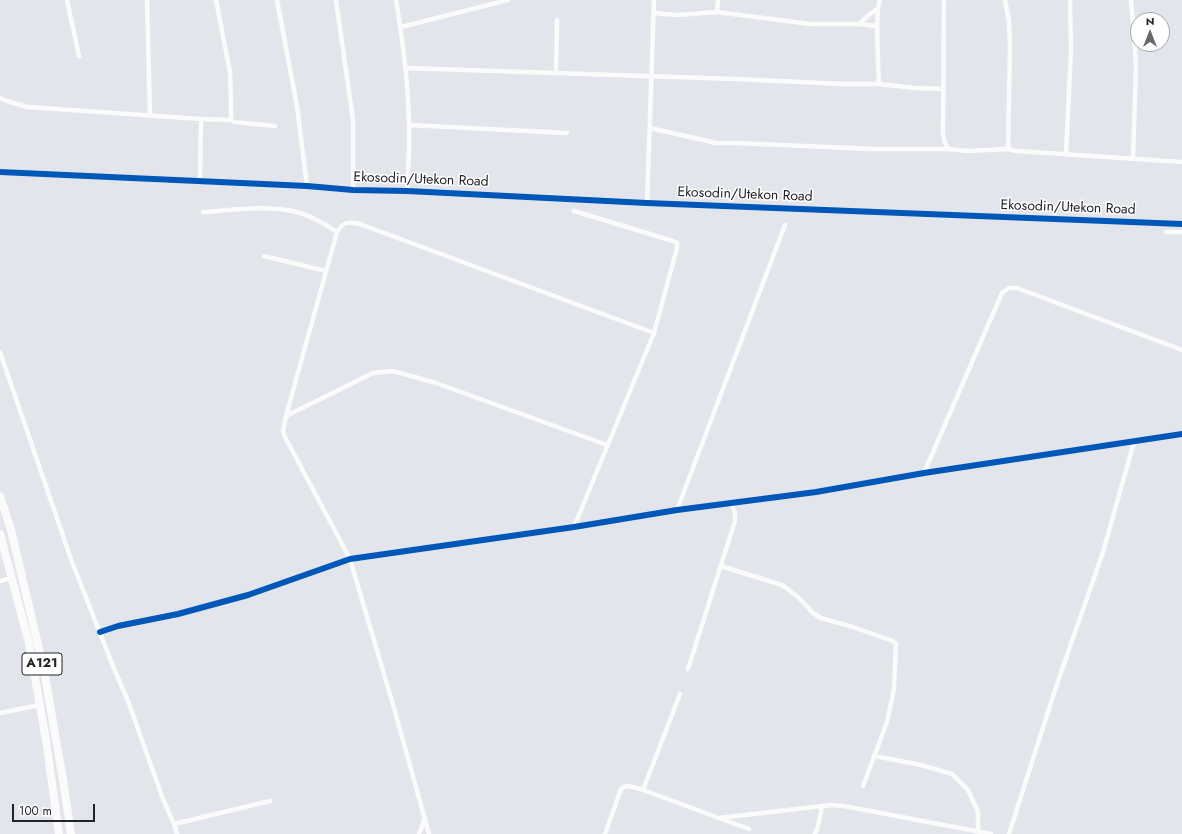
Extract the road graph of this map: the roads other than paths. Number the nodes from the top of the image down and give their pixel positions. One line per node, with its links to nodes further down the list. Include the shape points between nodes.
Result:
1 (67, 0): 23 (street)
2 (147, 0): 30 (street)
3 (216, 0): 32 (street, via 230,72)
4 (277, 0): 44 (street, via 297,106)
5 (336, 0): 45 (street, via 353,120)
6 (396, 0): 22 (street)
7 (508, 0): 15 (street)
8 (654, 0): 18 (street)
9 (718, 0): 17 (street)
10 (880, 0): 16 (street)
11 (944, 0): 28 (street)
12 (1005, 0): 38 (street, via 1010,45)
13 (1070, 0): 39 (street, via 1071,50)
14 (1131, 0): 40 (street, via 1136,49)
15 (502, 1): 22 (street)
16 (878, 8): 20 (street); 21 (street)
17 (718, 12): 18 (street); 20 (street, via 810,24)
18 (654, 13): 26 (street)
19 (557, 20): 25 (street)
20 (859, 24): 21 (street)
21 (877, 26): 27 (street)
22 (401, 27): 24 (street)
23 (79, 56)
24 (405, 68): 25 (street); 33 (street)
25 (556, 74): 26 (street)
26 (652, 77): 27 (street); 35 (street)
27 (879, 84): 28 (street)
28 (944, 89): 37 (street, via 943,134)
29 (0, 98): 30 (street, via 27,108)
30 (150, 115): 31 (street)
31 (200, 119): 32 (street); 43 (street)
32 (231, 120): 34 (street)
33 (409, 125): 36 (street); 46 (street)
34 (275, 126)
35 (650, 128): 37 (street, via 716,143 873,149); 47 (street)
36 (567, 133)
37 (948, 148): 38 (street, via 968,151)
38 (1008, 149): 39 (street)
39 (1066, 154): 40 (street)
40 (1133, 158): 41 (street)
41 (1182, 162)
42 (0, 172): 43 (street, Ekosodin/Utekon Road)
43 (200, 180): 44 (street, Ekosodin/Utekon Road)
44 (307, 186): 45 (street, Ekosodin/Utekon Road)
45 (354, 190): 46 (street, Ekosodin/Utekon Road)
46 (407, 191): 47 (street, Ekosodin/Utekon Road)
47 (647, 202): 50 (street, Ekosodin/Utekon Road)
48 (574, 211): 57 (street, via 677,243)
49 (203, 212): 52 (street, via 266,209 293,211 322,222)
50 (1182, 224)
51 (785, 225): 67 (street)
52 (338, 232): 56 (street); 57 (street, via 342,225 348,222 360,224)
53 (1166, 232): 54 (street)
54 (1182, 232)
55 (264, 256): 56 (street)
56 (326, 271): 60 (street)
57 (654, 333): 63 (street)
58 (1182, 350): 64 (street, via 1017,288 1009,288 1002,293)
59 (0, 352): 76 (street, via 72,562)
60 (286, 416): 63 (street, via 373,373 393,371 436,383); 72 (street, via 285,437)
61 (1182, 434): 62 (street)
62 (1134, 442): 64 (street); 99 (street, via 1103,552)
63 (607, 445): 68 (street)
64 (924, 473): 66 (street)
65 (0, 496): 70 (highway, A121)
66 (732, 504): 67 (street); 73 (street, via 735,521)
67 (677, 510): 68 (street)
68 (574, 527): 72 (street)
69 (0, 534): 71 (highway, A121)
70 (15, 548): 71 (highway); 92 (highway, A121, via 44,670)
71 (5, 552): 74 (highway, A121)
72 (350, 559): 76 (street, via 248,594); 86 (street)
73 (721, 566): 77 (street); 81 (street, via 782,585 821,618 896,644 894,689 887,722)
74 (12, 578): 75 (street); 79 (highway, A121, via 29,642)
75 (0, 581)
76 (100, 632): 88 (street)
77 (688, 669)
78 (680, 694): 83 (street)
79 (40, 706): 80 (street); 91 (highway, A121)
80 (0, 713)
81 (875, 756): 82 (street); 90 (street, via 952,774 968,790 976,806)
82 (863, 786)
83 (643, 790): 87 (street); 96 (street, via 623,787)
84 (270, 801): 88 (street)
85 (822, 806): 87 (street); 90 (street, via 844,806); 97 (street)
86 (425, 818): 94 (street); 95 (street)
87 (719, 818): 89 (street)
88 (174, 824): 93 (street)
89 (749, 829)
90 (978, 832): 98 (street)
91 (59, 834)
92 (71, 834)
93 (177, 834)
94 (419, 834)
95 (429, 834)
96 (605, 834)
97 (815, 834)
98 (991, 834)
99 (1009, 834)

